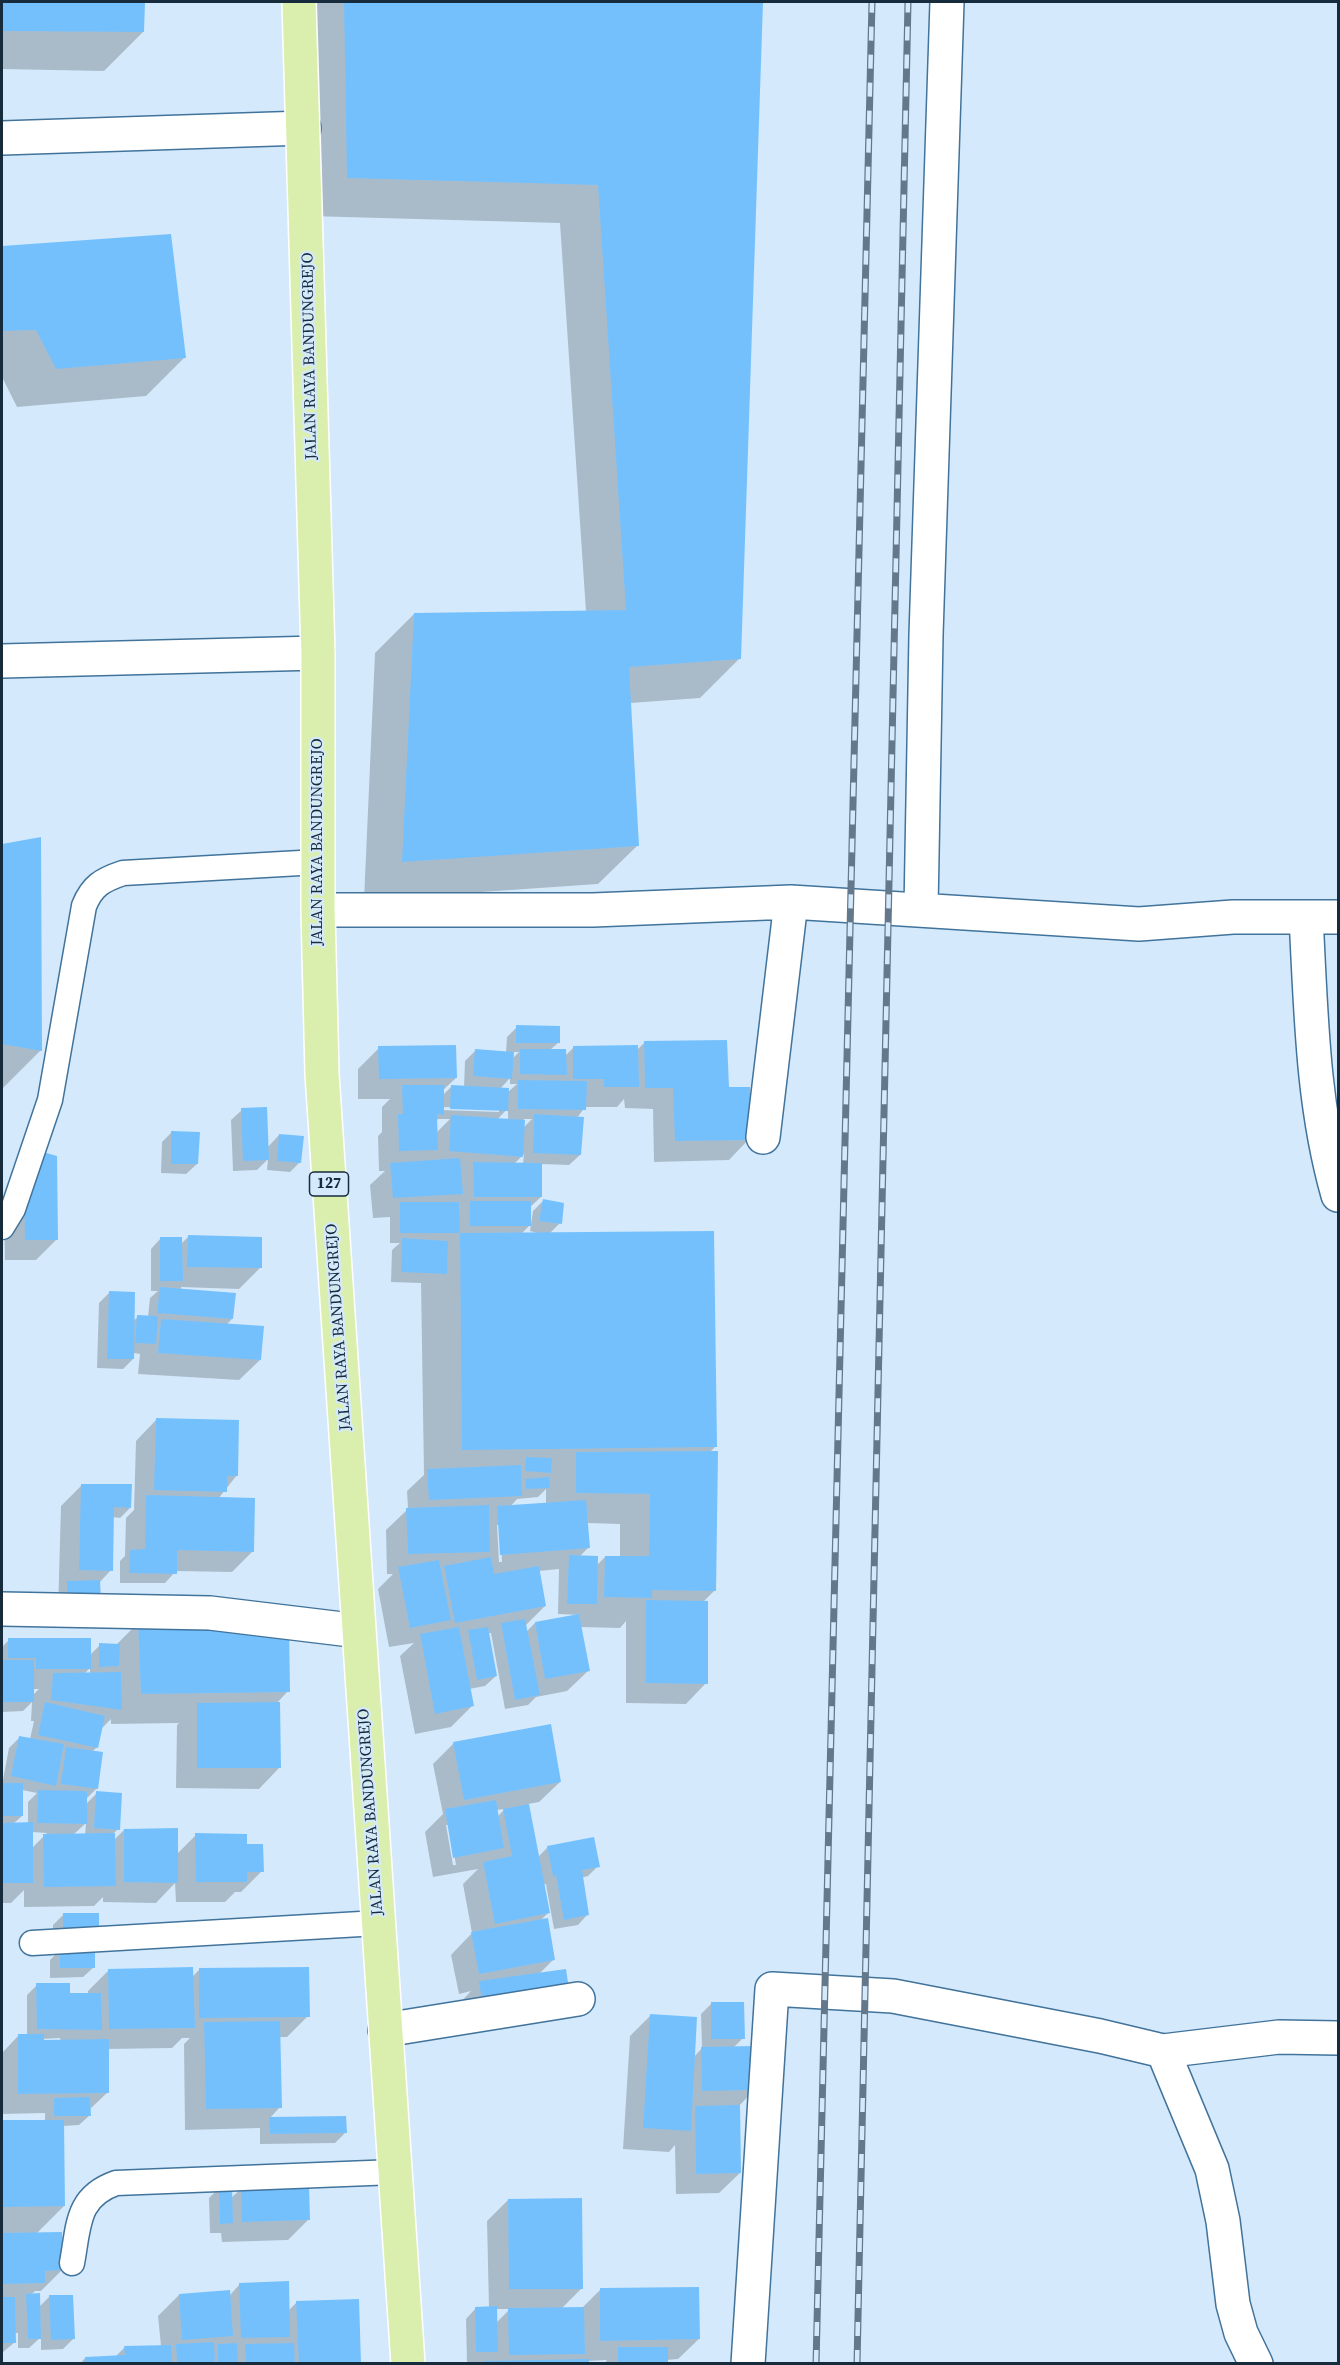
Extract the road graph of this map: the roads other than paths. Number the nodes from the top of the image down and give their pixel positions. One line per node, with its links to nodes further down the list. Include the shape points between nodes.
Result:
1 (299, 2): 3 (main road, JALAN RAYA BANDUNGREJO / 127)
2 (947, 2): 9 (street, via 926,623)
3 (304, 128): 4 (street); 5 (main road, JALAN RAYA BANDUNGREJO / 127)
4 (2, 138)
5 (318, 653): 6 (street); 7 (main road, JALAN RAYA BANDUNGREJO / 127)
6 (2, 661)
7 (318, 862): 10 (main road, JALAN RAYA BANDUNGREJO / 127); 15 (lane, via 123,873 103,879 90,891 84,906 50,1100 13,1209)
8 (791, 902): 9 (street); 10 (street, via 593,910); 13 (street)
9 (921, 909): 11 (street, via 1139,924 1233,917)
10 (318, 910): 17 (main road, JALAN RAYA BANDUNGREJO / 127, via 322,1074)
11 (1306, 917): 12 (street); 14 (street, via 1316,1093)
12 (1338, 917)
13 (763, 1137)
14 (1338, 1195)
15 (2, 1227)
16 (2, 1609): 17 (street, via 210,1613)
17 (359, 1631): 18 (main road, JALAN RAYA BANDUNGREJO / 127)
18 (378, 1923): 19 (lane); 21 (main road, JALAN RAYA BANDUNGREJO / 127)
19 (32, 1942)
20 (578, 1999): 21 (street)
21 (385, 2030): 24 (main road, JALAN RAYA BANDUNGREJO / 127)
22 (1338, 2038): 23 (street, via 1279,2037)
23 (1163, 2051): 27 (street, via 893,1996 772,1989); 28 (street, via 1212,2169 1233,2304)
24 (395, 2172): 25 (lane, via 116,2183 90,2197 81,2213); 26 (main road, JALAN RAYA BANDUNGREJO / 127)
25 (72, 2263)
26 (408, 2364)
27 (748, 2364)
28 (1256, 2364)

